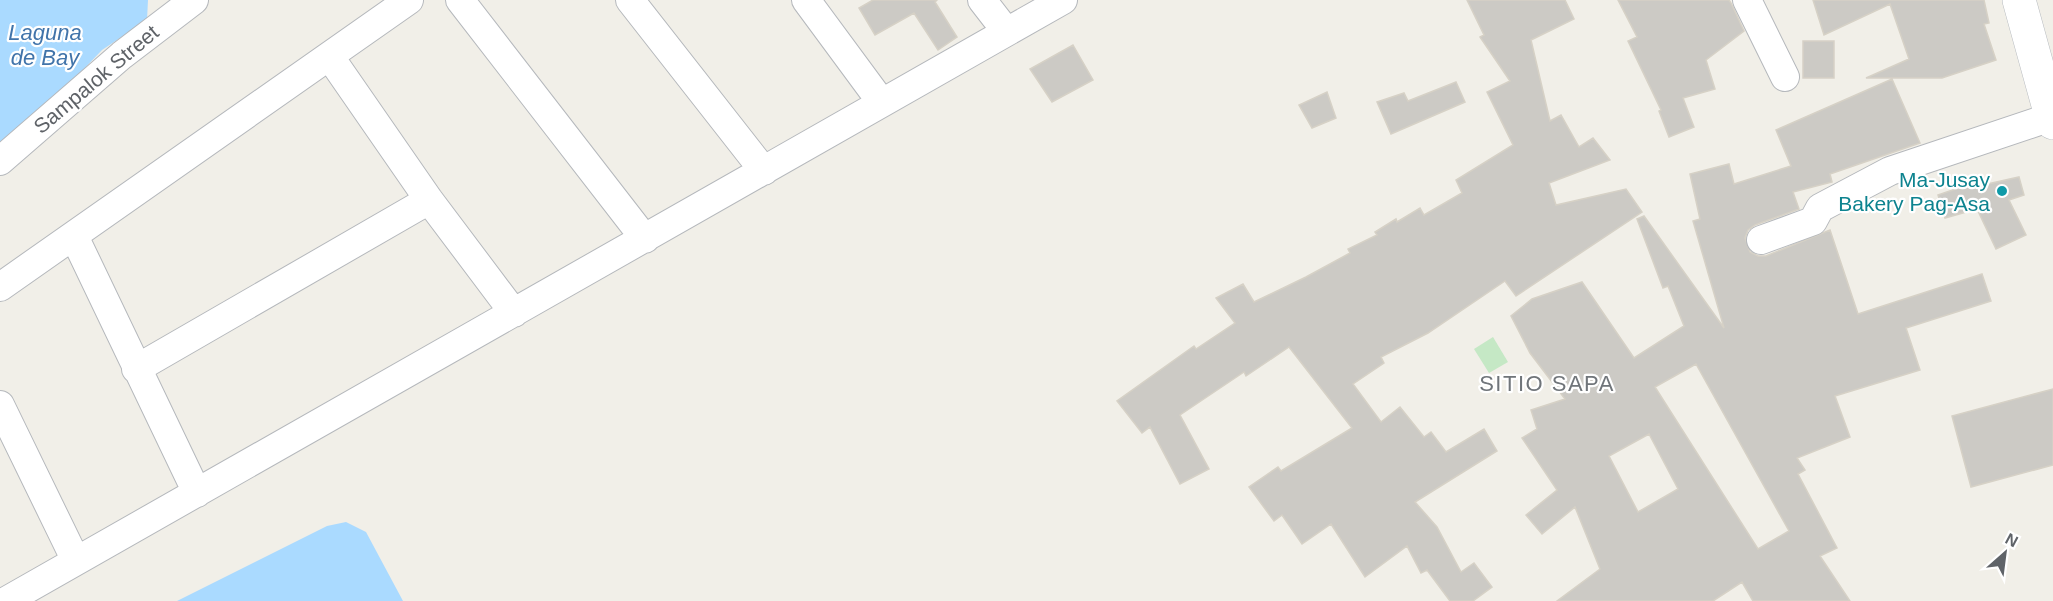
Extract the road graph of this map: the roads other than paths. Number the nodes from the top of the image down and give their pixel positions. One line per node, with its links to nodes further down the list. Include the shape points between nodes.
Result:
1 (194, 0): 15 (street, Sampalok Street, via 122,55)
2 (409, 0): 11 (street)
3 (460, 0): 19 (street)
4 (630, 0): 16 (street)
5 (806, 0): 13 (street)
6 (982, 0): 10 (street)
7 (1063, 0): 10 (street)
8 (1747, 0): 12 (street)
9 (2019, 0): 14 (main road)
10 (1006, 31): 13 (street)
11 (330, 57): 17 (street); 18 (street)
12 (1785, 76)
13 (882, 103): 16 (street)
14 (2052, 120): 20 (street, via 1890,171 1820,208 1813,221)
15 (0, 161)
16 (764, 171): 19 (street)
17 (429, 200): 22 (street); 23 (street)
18 (74, 236): 21 (street); 23 (street)
19 (645, 239): 22 (street)
20 (1761, 240)
21 (0, 287)
22 (514, 313): 25 (street)
23 (136, 369): 25 (street)
24 (0, 405): 26 (street)
25 (197, 493): 26 (street)
26 (76, 561): 27 (street)
27 (6, 601)

